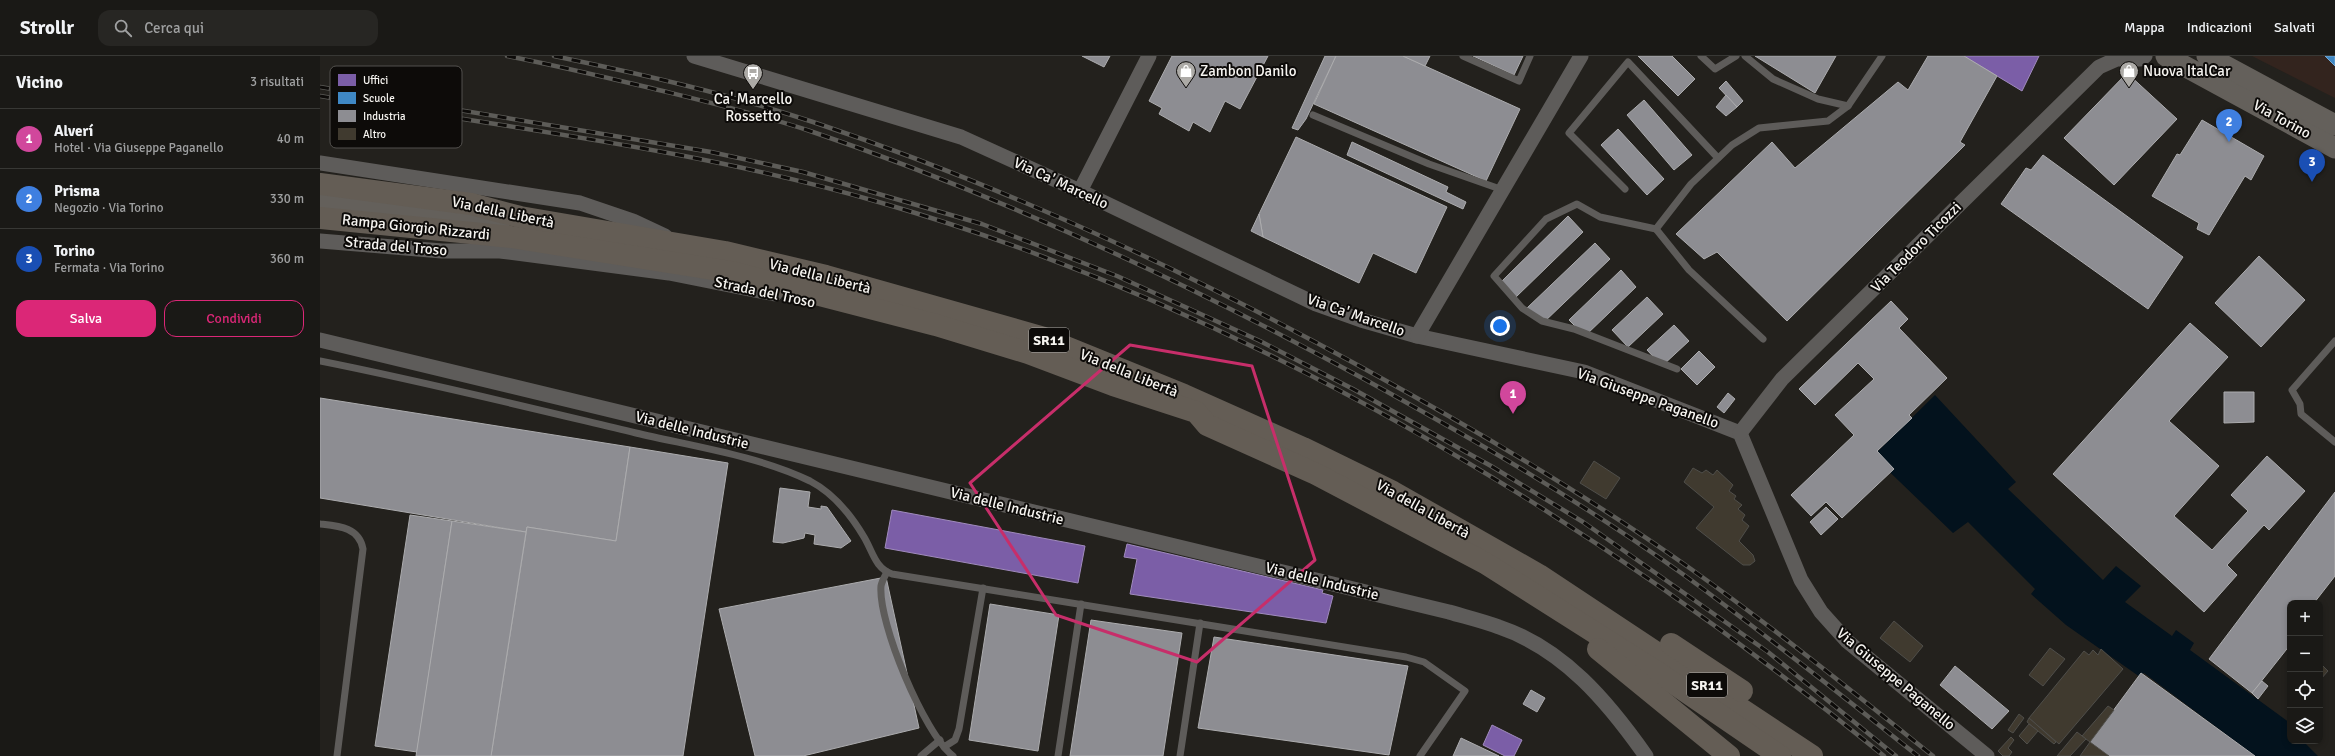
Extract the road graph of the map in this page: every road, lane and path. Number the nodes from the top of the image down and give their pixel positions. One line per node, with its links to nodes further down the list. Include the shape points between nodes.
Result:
1 (694, 56): 23 (street, Via Ca' Marcello, via 961,137)
2 (1149, 56): 23 (street)
3 (1463, 56): 4 (lane, via 1519,81)
4 (1530, 56)
5 (1581, 56): 21 (street)
6 (1701, 56): 7 (lane, via 1715,70)
7 (1736, 56)
8 (1745, 56): 14 (lane, via 1774,79 1818,99)
9 (1882, 56): 14 (lane)
10 (2145, 56): 13 (street, Via Teodoro Ticozzi, via 2140,59)
11 (2166, 56): 17 (street, Via Torino)
12 (2219, 59): 16 (street, Via Torino)
13 (2100, 62): 38 (street, Via Teodoro Ticozzi, via 1782,379)
14 (1848, 106): 18 (lane, via 1828,121 1759,128 1732,144)
15 (1313, 115): 21 (lane, via 1429,164)
16 (2335, 125)
17 (2335, 148)
18 (1718, 158): 22 (lane, via 1628,62 1569,133); 27 (lane, via 1691,184)
19 (320, 163): 30 (street, via 580,203 633,220)
20 (320, 184): 26 (highway, Via della Libertà, via 471,204)
21 (1503, 190): 31 (street)
22 (1625, 190)
23 (1080, 191): 31 (street, Via Ca' Marcello, via 1316,304)
24 (320, 201): 26 (street, via 464,216)
25 (320, 218): 28 (highway, Rampa Giorgio Rizzardi)
26 (520, 218): 30 (highway, Via della Libertà / SR11)
27 (1656, 229): 32 (lane, via 1689,270); 36 (lane, via 1600,217 1577,204 1546,219 1494,276 1522,308 1542,321 1574,329)
28 (511, 237): 37 (highway, Via della Libertà / SR11, via 739,274 943,327 1028,353 1113,385)
29 (320, 241): 37 (street, Strada del Troso, via 442,251 500,250 725,283 825,305 983,346 1101,387)
30 (679, 243): 42 (highway, Via della Libertà / SR11, via 826,276 1041,336 1184,395 1352,471 1489,545)
31 (1417, 336): 38 (street, Via Giuseppe Paganello, via 1584,372)
32 (1763, 339)
33 (320, 340): 55 (street, Via delle Industrie, via 1441,610 1500,627 1555,657 1586,681 1616,714)
34 (2335, 341): 39 (lane, via 2292,390 2300,404 2301,414)
35 (320, 361): 41 (lane, via 400,377 737,457 798,476 829,493 865,538 880,568)
36 (1677, 369)
37 (1196, 412): 42 (highway, Via della Libertà / SR11, via 1207,425 1316,474 1485,563)
38 (1740, 433): 60 (street, Via Giuseppe Paganello, via 1801,580 1821,612 1847,641)
39 (2335, 442)
40 (320, 524): 49 (lane, via 351,530 360,539 363,549)
41 (887, 572): 43 (lane); 47 (lane, via 881,584 881,593 888,633 913,695)
42 (1532, 582): 45 (highway, Via della Libertà / SR11); 56 (highway, via 1566,625); 59 (highway, via 1620,612 1703,664 1777,718)
43 (983, 588): 44 (lane); 48 (lane, via 960,729 955,740)
44 (1080, 604): 46 (lane); 52 (lane)
45 (1597, 623): 57 (highway, Via della Libertà / SR11); 58 (highway, Via della Libertà / SR11)
46 (1200, 624): 53 (lane); 54 (lane, via 1424,662 1465,691)
47 (940, 740): 48 (lane); 50 (lane)
48 (944, 747): 51 (lane)
49 (337, 756)
50 (921, 756)
51 (953, 756)
52 (1058, 756)
53 (1180, 756)
54 (1420, 756)
55 (1646, 756)
56 (1729, 756)
57 (1780, 756)
58 (1812, 756)
59 (1815, 756)
60 (1988, 756)

